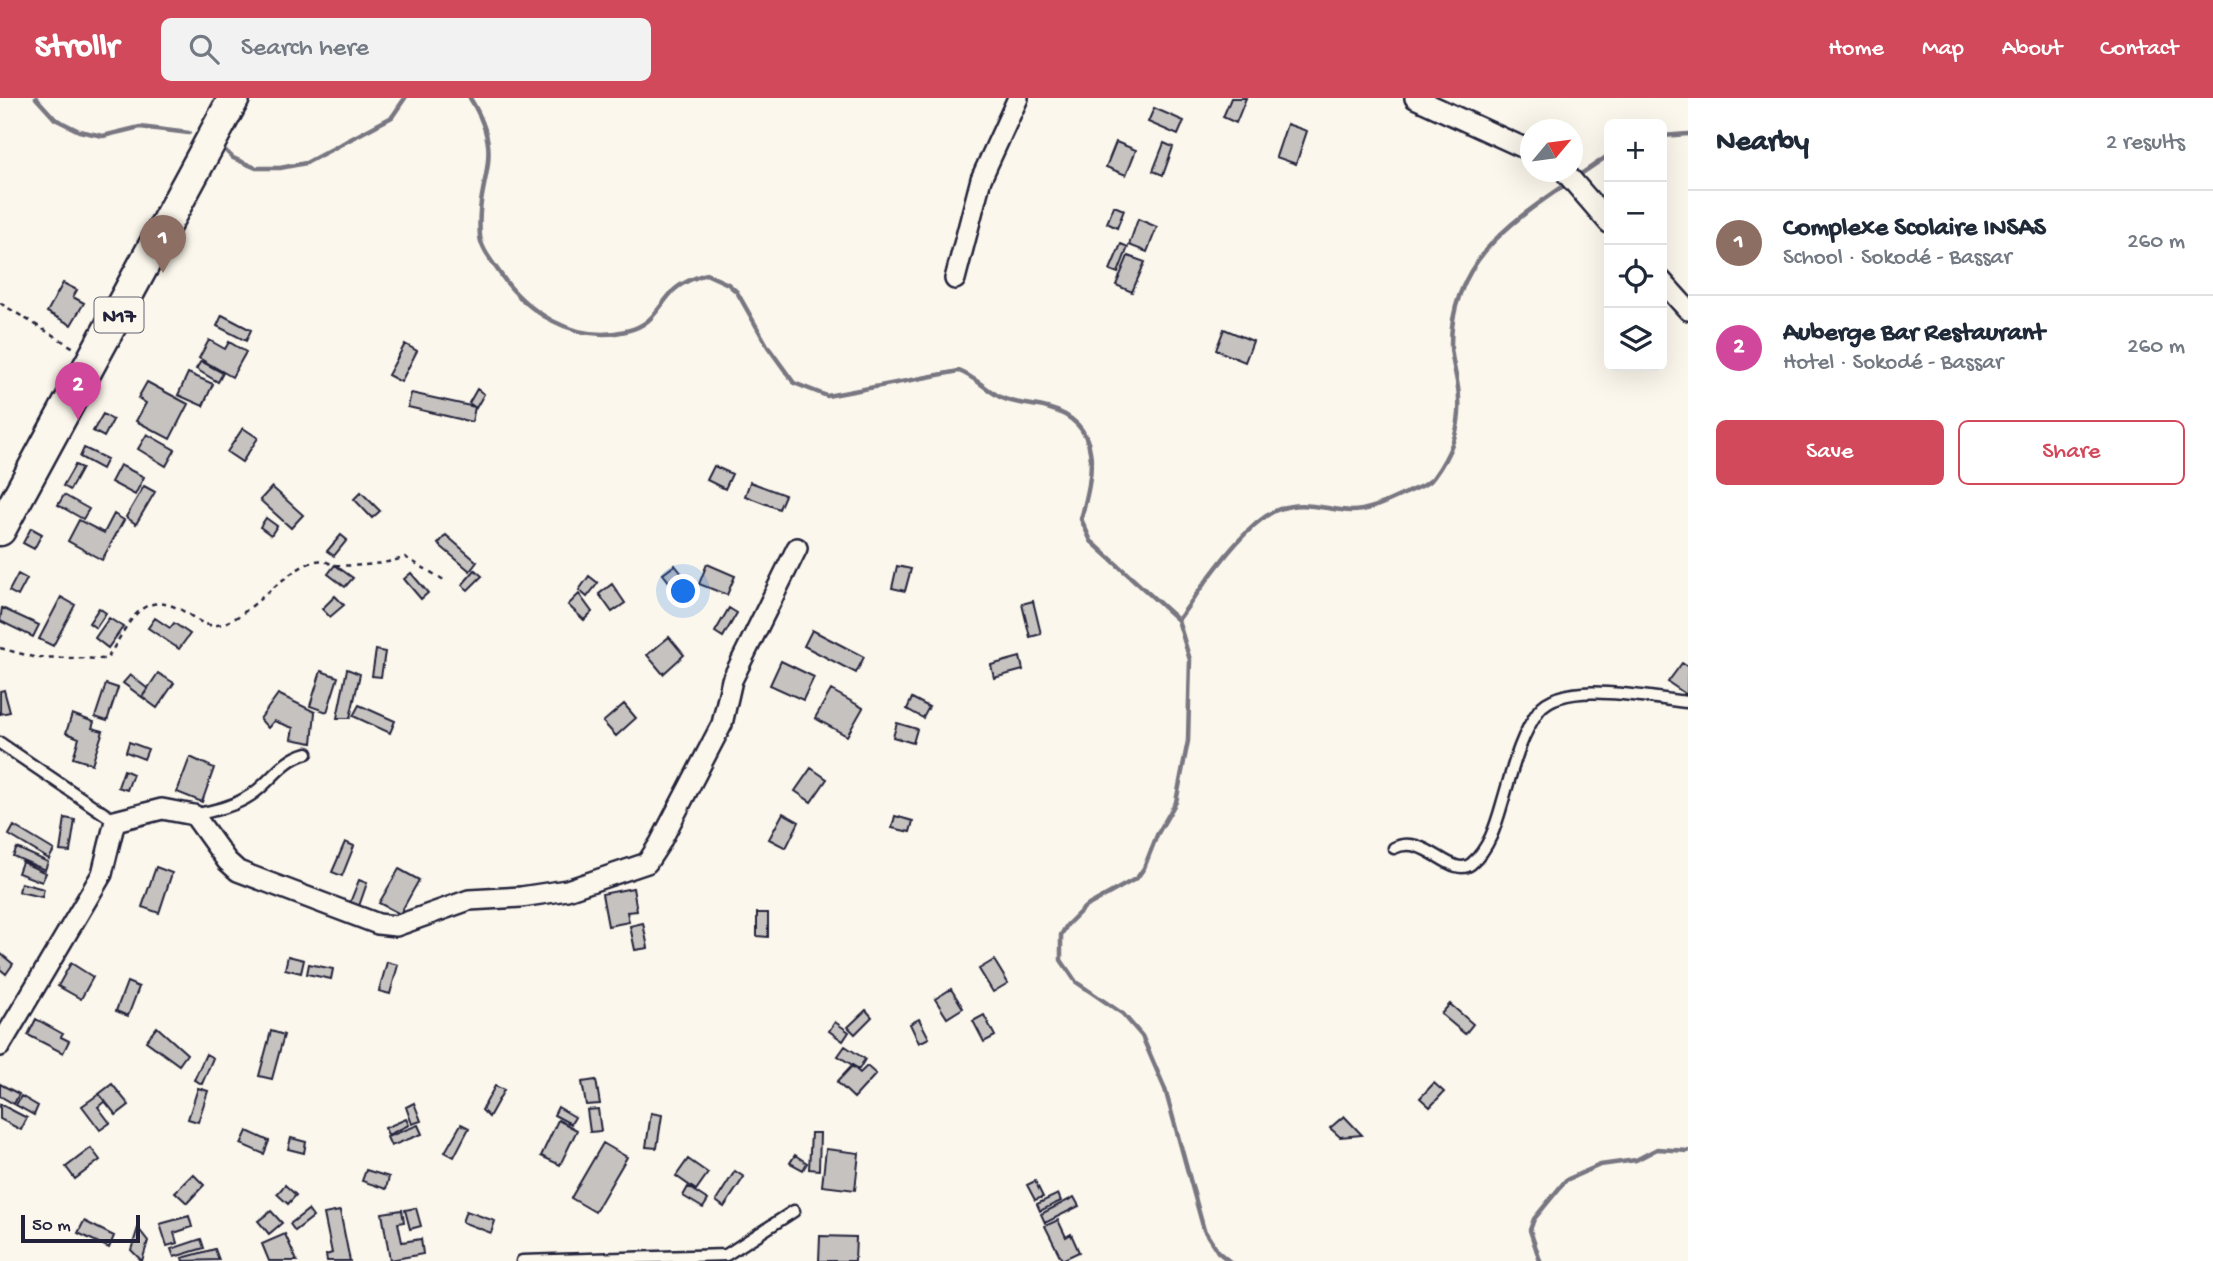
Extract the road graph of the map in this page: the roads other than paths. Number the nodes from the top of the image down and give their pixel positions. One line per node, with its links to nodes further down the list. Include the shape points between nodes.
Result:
1 (234, 98): 10 (main road, N17)
2 (1018, 98): 7 (street, via 981,179)
3 (1415, 98): 4 (street)
4 (1520, 146)
5 (1574, 182): 6 (street)
6 (1604, 217)
7 (955, 278)
8 (1667, 287): 9 (street)
9 (1688, 310)
10 (0, 530)
11 (797, 548): 15 (street, via 732,680 722,724 647,863 566,890 469,900 396,926 238,872)
12 (1688, 702): 17 (lane, via 1594,692 1552,699 1540,709 1519,746 1494,832 1479,857 1458,867 1416,844 1405,842)
13 (0, 743): 16 (lane)
14 (307, 753): 15 (lane, via 293,757 253,794 227,808)
15 (194, 815): 16 (street, via 162,809)
16 (115, 821): 18 (street, via 102,874)
17 (1394, 848)
18 (0, 1046)
19 (794, 1211): 20 (lane, via 726,1255)
20 (522, 1261)

